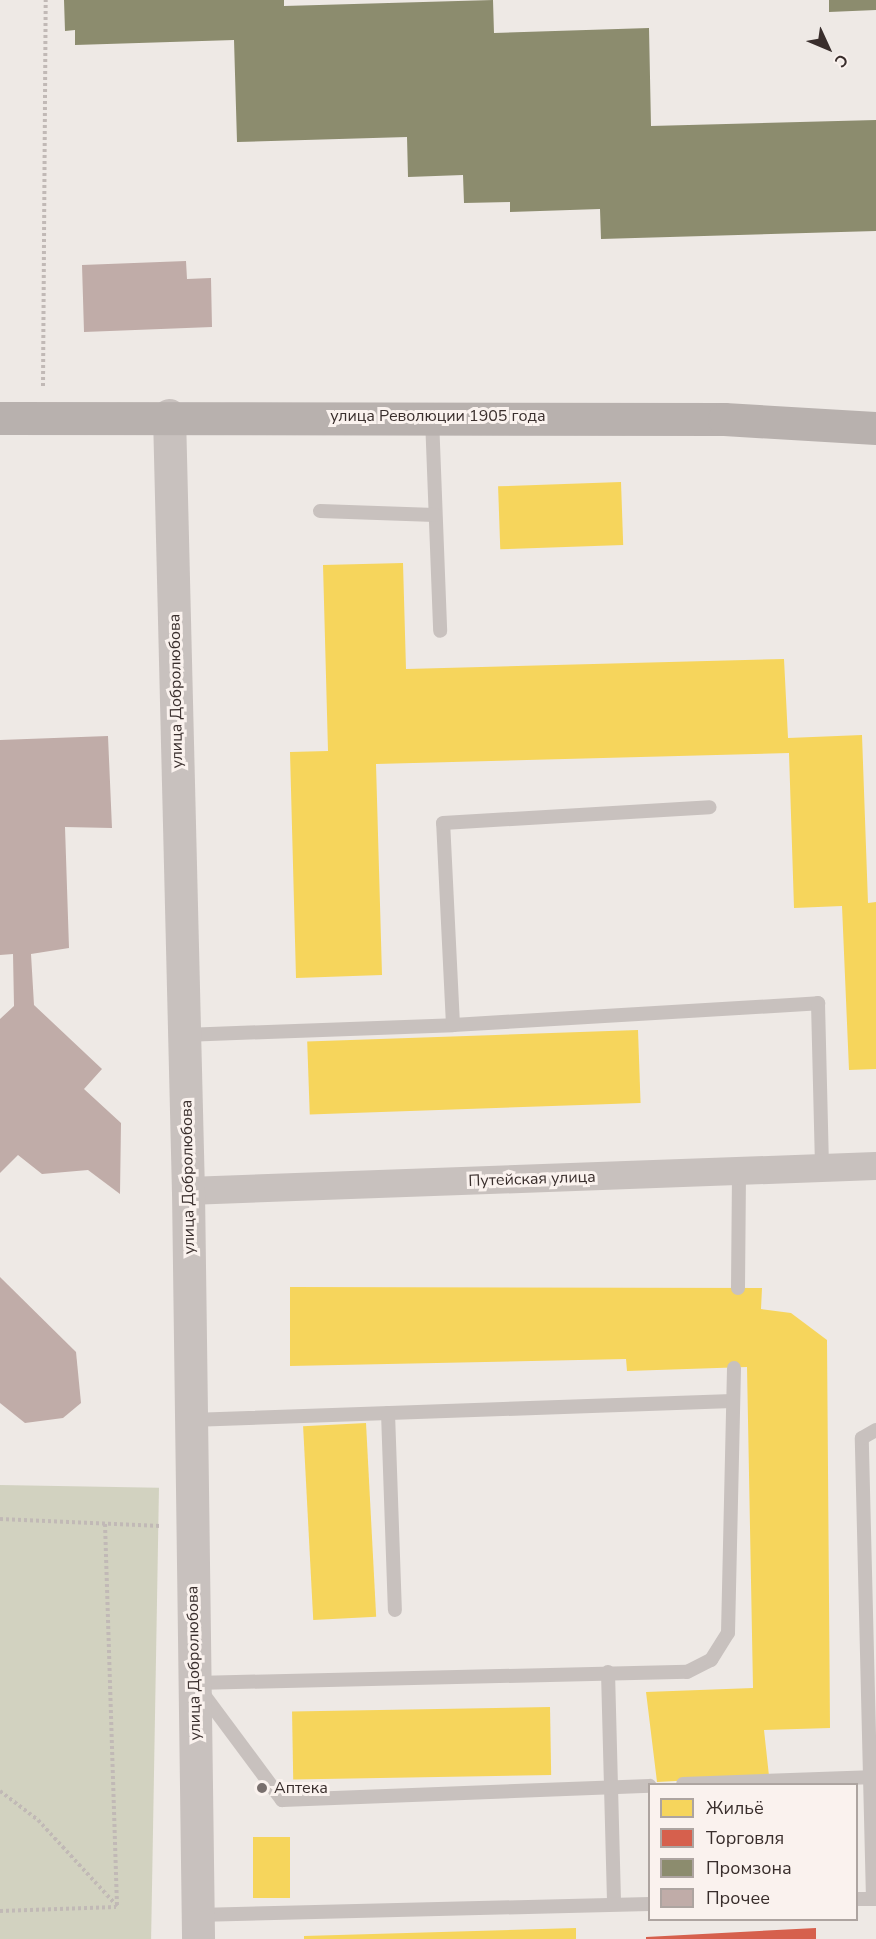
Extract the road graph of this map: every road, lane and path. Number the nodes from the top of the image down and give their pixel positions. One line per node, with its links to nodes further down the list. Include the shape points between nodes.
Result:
1 (46, 0): 4 (path, via 49,127)
2 (169, 415): 3 (main road, улица Революции 1905 года); 4 (main road, улица Революции 1905 года); 12 (street, улица Добролюбова)
3 (432, 416): 6 (main road, улица Революции 1905 года, via 724,418); 8 (lane)
4 (42, 417): 5 (main road, улица Революции 1905 года)
5 (0, 418)
6 (876, 428)
7 (320, 511): 8 (lane)
8 (435, 515): 9 (lane)
9 (440, 631)
10 (710, 807): 11 (lane, via 443,823)
11 (453, 1025): 12 (lane); 14 (lane, via 818,1003)
12 (184, 1035): 16 (street, улица Добролюбова)
13 (876, 1166): 14 (street, Путейская улица)
14 (822, 1168): 15 (street, Путейская улица)
15 (739, 1172): 16 (street, Путейская улица); 17 (lane)
16 (188, 1191): 21 (street, улица Добролюбова)
17 (738, 1288)
18 (734, 1368): 19 (lane)
19 (733, 1401): 20 (lane); 27 (lane, via 728,1633 711,1660 687,1672)
20 (388, 1413): 21 (lane); 26 (lane)
21 (191, 1420): 25 (street, улица Добролюбова)
22 (876, 1430): 29 (lane, via 862,1438)
23 (0, 1519): 24 (path)
24 (105, 1524): 25 (path); 37 (path)
25 (193, 1528): 28 (street, улица Добролюбова)
26 (395, 1610)
27 (608, 1672): 28 (lane); 35 (lane)
28 (195, 1683): 31 (lane, via 282,1800); 39 (street, улица Добролюбова)
29 (873, 1777): 30 (lane); 34 (lane)
30 (730, 1783)
31 (648, 1786)
32 (0, 1791): 37 (path, via 38,1820)
33 (858, 1899): 34 (lane)
34 (874, 1899)
35 (614, 1904): 36 (lane); 39 (lane)
36 (648, 1904)
37 (117, 1907): 38 (path)
38 (0, 1911)
39 (198, 1927)

